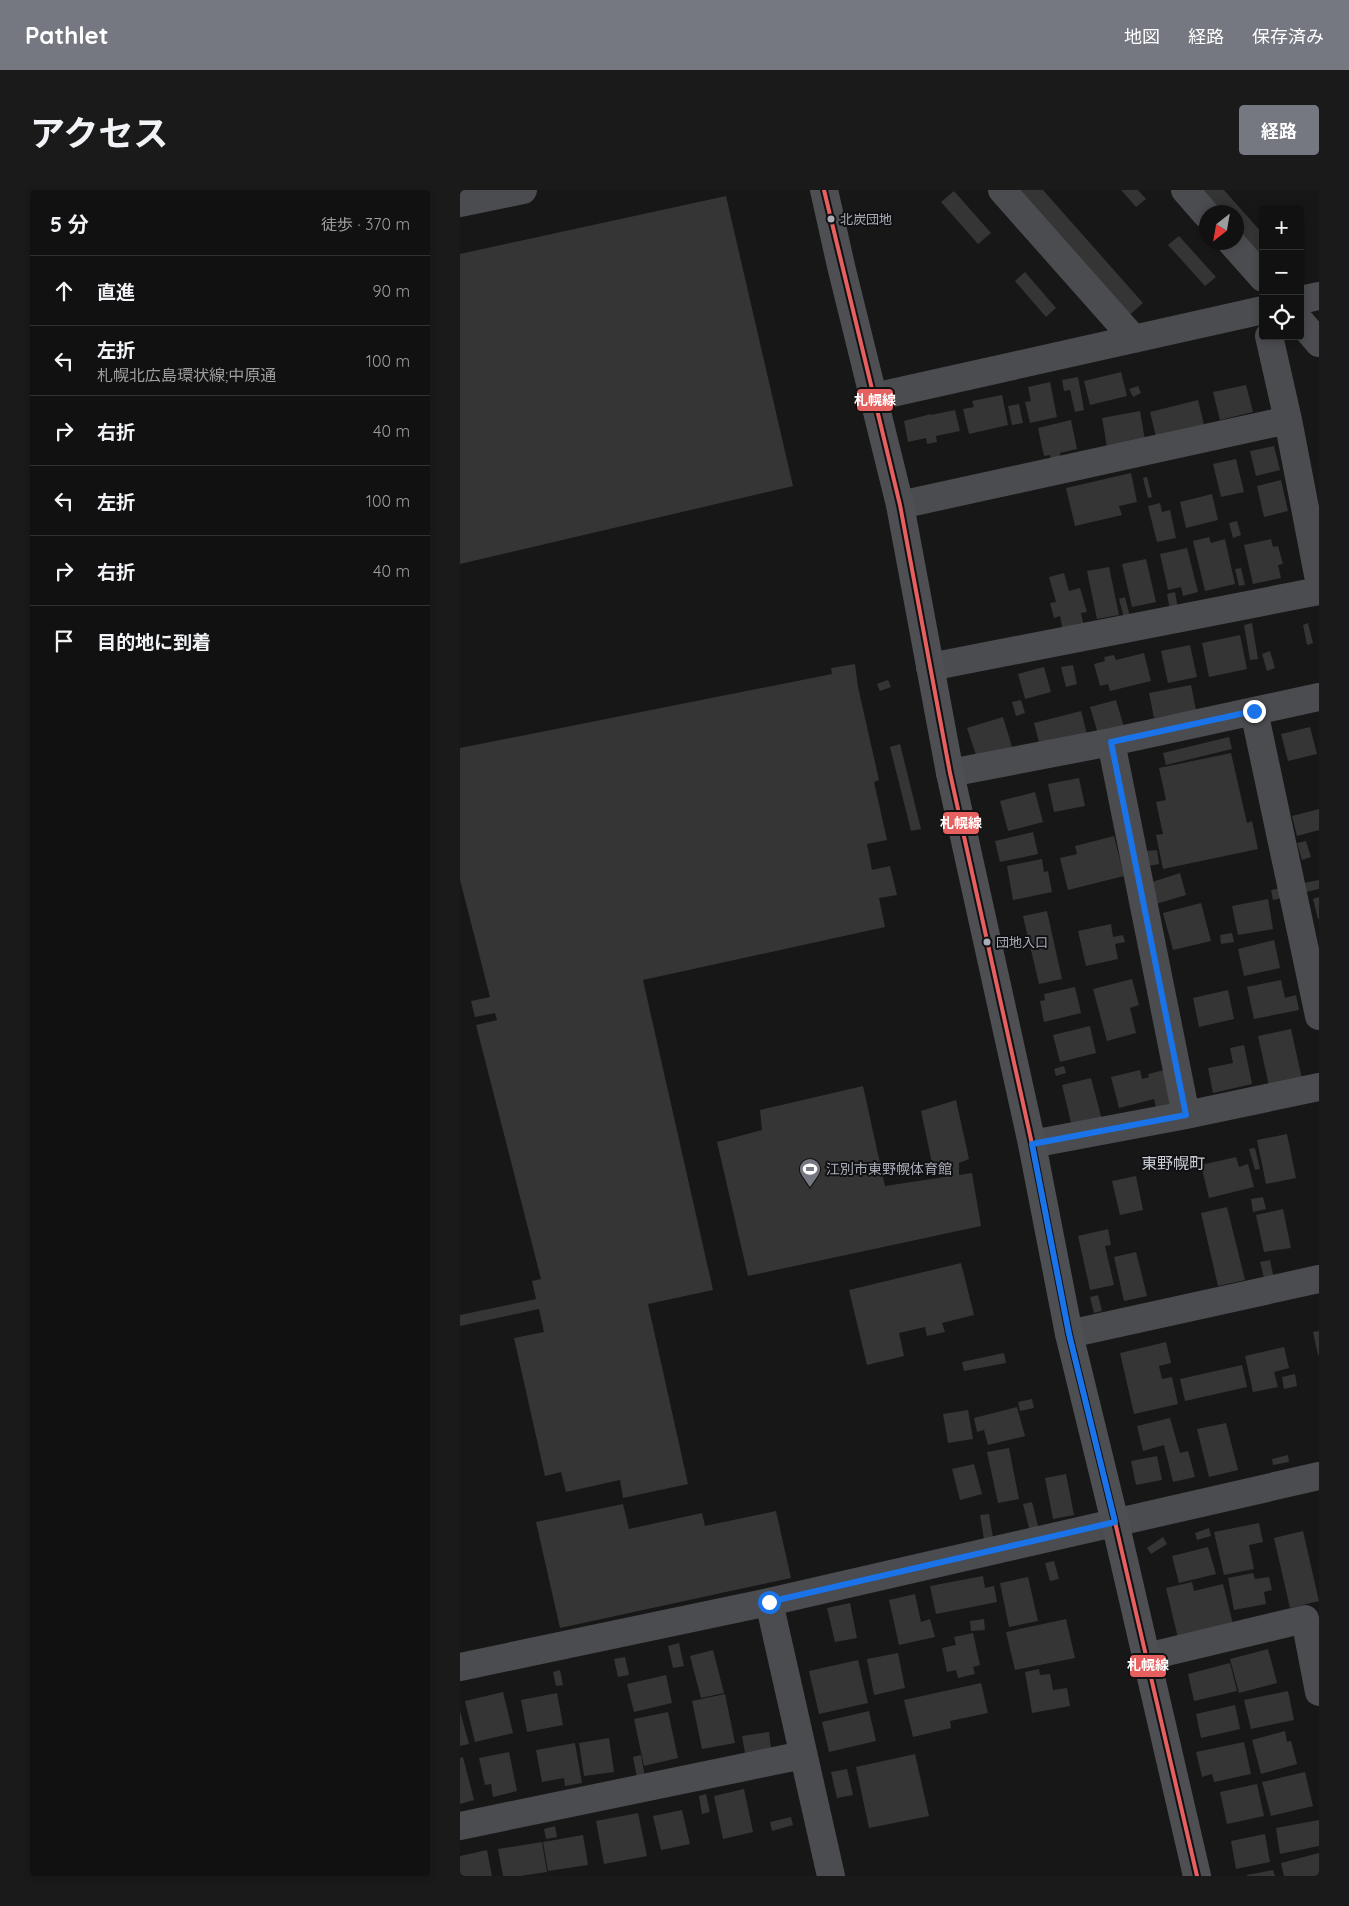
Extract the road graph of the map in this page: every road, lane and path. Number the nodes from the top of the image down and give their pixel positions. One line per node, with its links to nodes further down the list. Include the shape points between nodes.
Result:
1 (523, 190): 5 (street)
2 (824, 190): 16 (main road)
3 (1002, 190): 13 (street)
4 (1186, 190): 6 (street)
5 (460, 203)
6 (1199, 206)
7 (1238, 250): 8 (street)
8 (1259, 274)
9 (1319, 296): 10 (street)
10 (1304, 299)
11 (1259, 311): 13 (street)
12 (1304, 326): 15 (street)
13 (1134, 339): 16 (street)
14 (1270, 340): 17 (street)
15 (1319, 343)
16 (874, 397): 18 (main road)
17 (1288, 420): 18 (street); 19 (street)
18 (900, 506): 21 (main road)
19 (1319, 580)
20 (1319, 590): 21 (street)
21 (930, 667): 25 (main road)
22 (1319, 697): 23 (street)
23 (1254, 711): 24 (street); 26 (street)
24 (1111, 742): 25 (street); 28 (street)
25 (950, 773): 29 (main road)
26 (1319, 1016)
27 (1319, 1087): 28 (street)
28 (1186, 1115): 29 (street)
29 (1032, 1144): 31 (main road)
30 (1319, 1280): 31 (street)
31 (1069, 1334): 33 (main road)
32 (1319, 1476): 33 (street)
33 (1115, 1522): 34 (street); 35 (main road)
34 (769, 1602): 36 (street); 38 (street)
35 (1146, 1657): 37 (street, via 1305,1620); 41 (main road)
36 (460, 1667)
37 (1318, 1684)
38 (803, 1754): 39 (street); 40 (street)
39 (460, 1826)
40 (830, 1876)
41 (1196, 1876)

